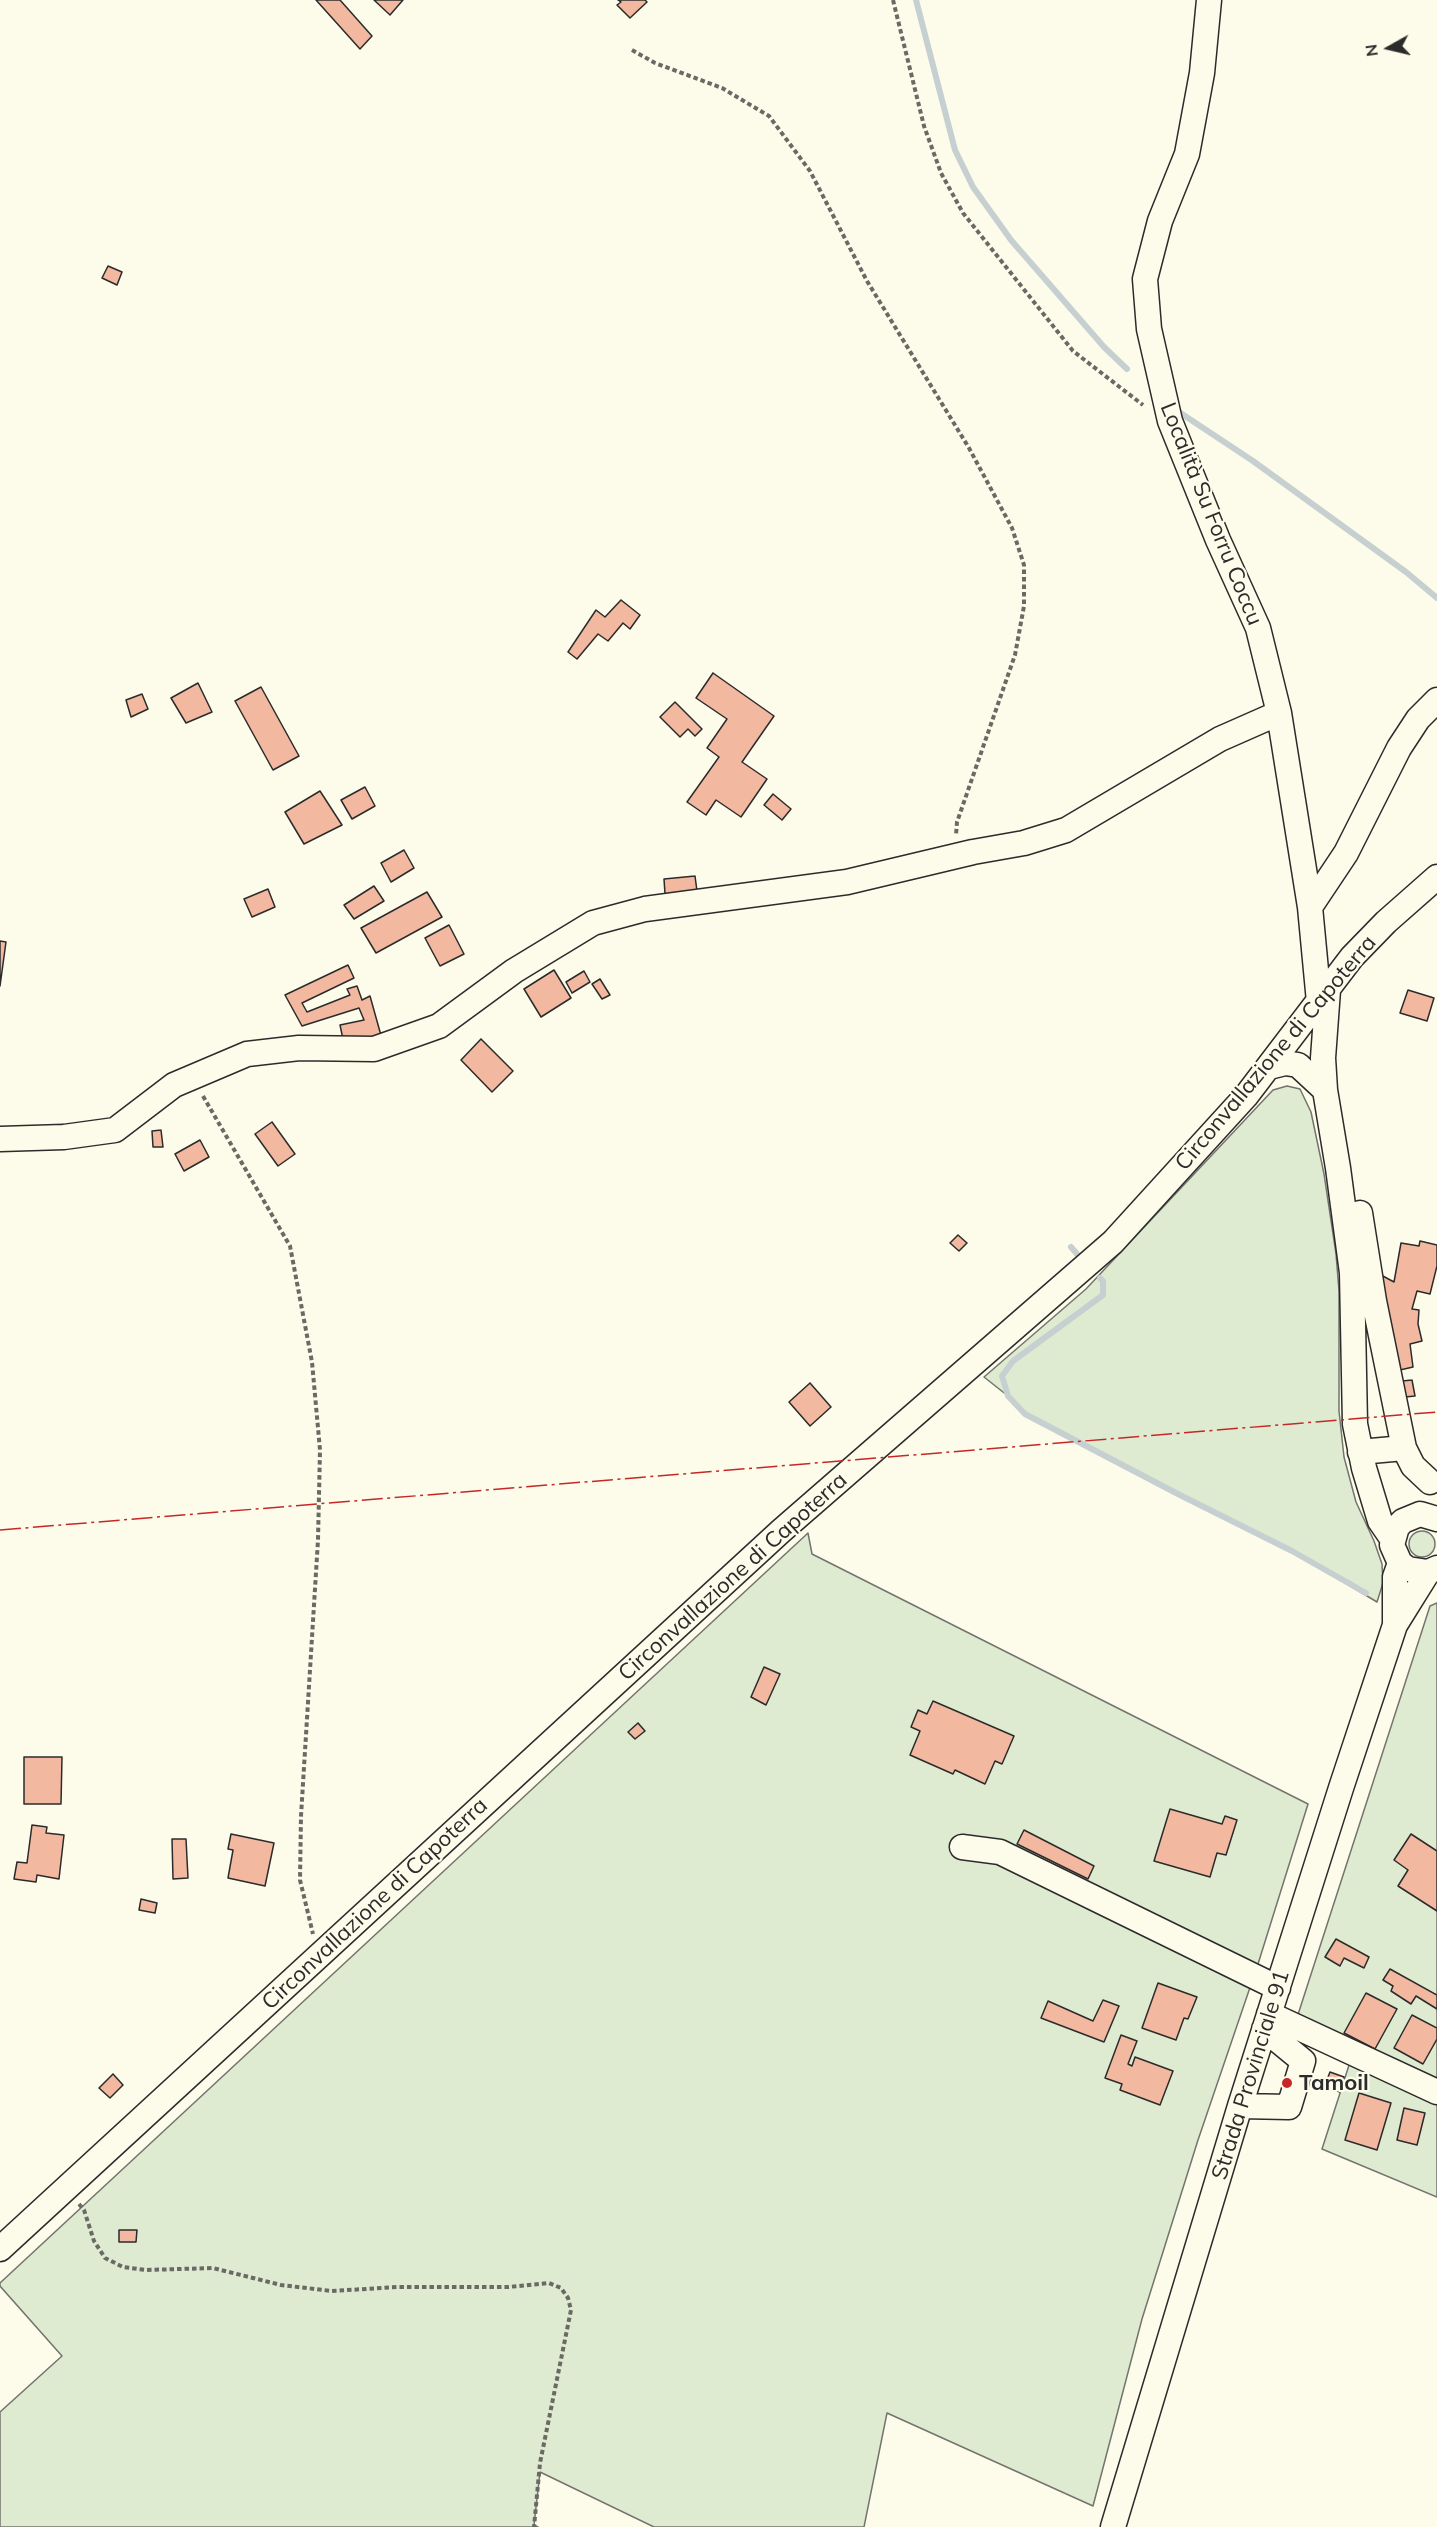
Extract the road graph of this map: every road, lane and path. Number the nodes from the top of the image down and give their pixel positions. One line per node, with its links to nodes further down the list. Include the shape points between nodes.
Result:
1 (893, 0): 4 (path, via 924,126 941,173 963,213 1073,351)
2 (1209, 0): 4 (street, Località Su Forru Coccu, via 1202,73 1187,154 1160,221 1145,279 1149,329)
3 (632, 50): 7 (path, via 655,63 722,88 769,116 810,171 867,281 969,448 1012,528 1024,565 1024,606 1015,656 957,822)
4 (1170, 421): 6 (street, Località Su Forru Coccu, via 1258,628)
5 (1437, 699): 9 (street, via 1399,748 1346,853)
6 (1279, 713): 7 (street, via 1221,739 1066,830); 9 (street, Località Su Forru Coccu)
7 (953, 857): 14 (street, via 848,882 645,909 592,923 514,971 439,1026 374,1048 299,1048 247,1054)
8 (1437, 877): 11 (street, Circonvallazione di Capoterra, via 1386,922)
9 (1310, 907): 10 (street, Località Su Forru Coccu)
10 (1315, 961): 11 (street, via 1325,966); 12 (street, Località Su Forru Coccu)
11 (1347, 964): 12 (street, Circonvallazione di Capoterra)
12 (1323, 996): 13 (street, Circonvallazione di Capoterra); 15 (street, Località Su Forru Coccu)
13 (1269, 1067): 15 (street, via 1298,1065); 28 (street, Circonvallazione di Capoterra, via 1113,1242 782,1531)
14 (192, 1077): 16 (street, via 174,1085 116,1130); 28 (path, via 290,1246 312,1362 320,1450 300,1880 309,1925)
15 (1326, 1094): 17 (street, via 1341,1097); 18 (street, Località Su Forru Coccu, via 1352,1273)
16 (0, 1139)
17 (1392, 1388): 18 (street); 19 (street)
18 (1353, 1389): 20 (street, Località Su Forru Coccu)
19 (1404, 1448): 20 (street); 21 (street, via 1413,1466)
20 (1360, 1452): 22 (street, Località Su Forru Coccu)
21 (1434, 1477): 23 (street, via 1421,1495)
22 (1376, 1504): 23 (street); 24 (street, Località Su Forru Coccu)
23 (1420, 1518): 24 (street, via 1397,1527)
24 (1396, 1552): 25 (street, via 1418,1572); 26 (street)
25 (1432, 1570): 26 (street)
26 (1395, 1625): 29 (street, Strada Provinciale 91)
27 (962, 1847): 29 (street, via 1000,1852)
28 (321, 1954): 33 (street, Circonvallazione di Capoterra)
29 (1278, 1988): 30 (street, Strada Provinciale 91)
30 (1267, 2021): 31 (street); 32 (street, Strada Provinciale 91); 32 (street, via 1303,2061 1289,2107)
31 (1437, 2092)
32 (1240, 2106): 36 (street, Strada Provinciale 91)
33 (66, 2188): 34 (street, Circonvallazione di Capoterra); 35 (path, via 84,2210 94,2241 105,2258 123,2267 213,2268 281,2285 332,2291 549,2283 561,2288 571,2310 540,2463)
34 (0, 2249)
35 (534, 2527)
36 (1113, 2527)

